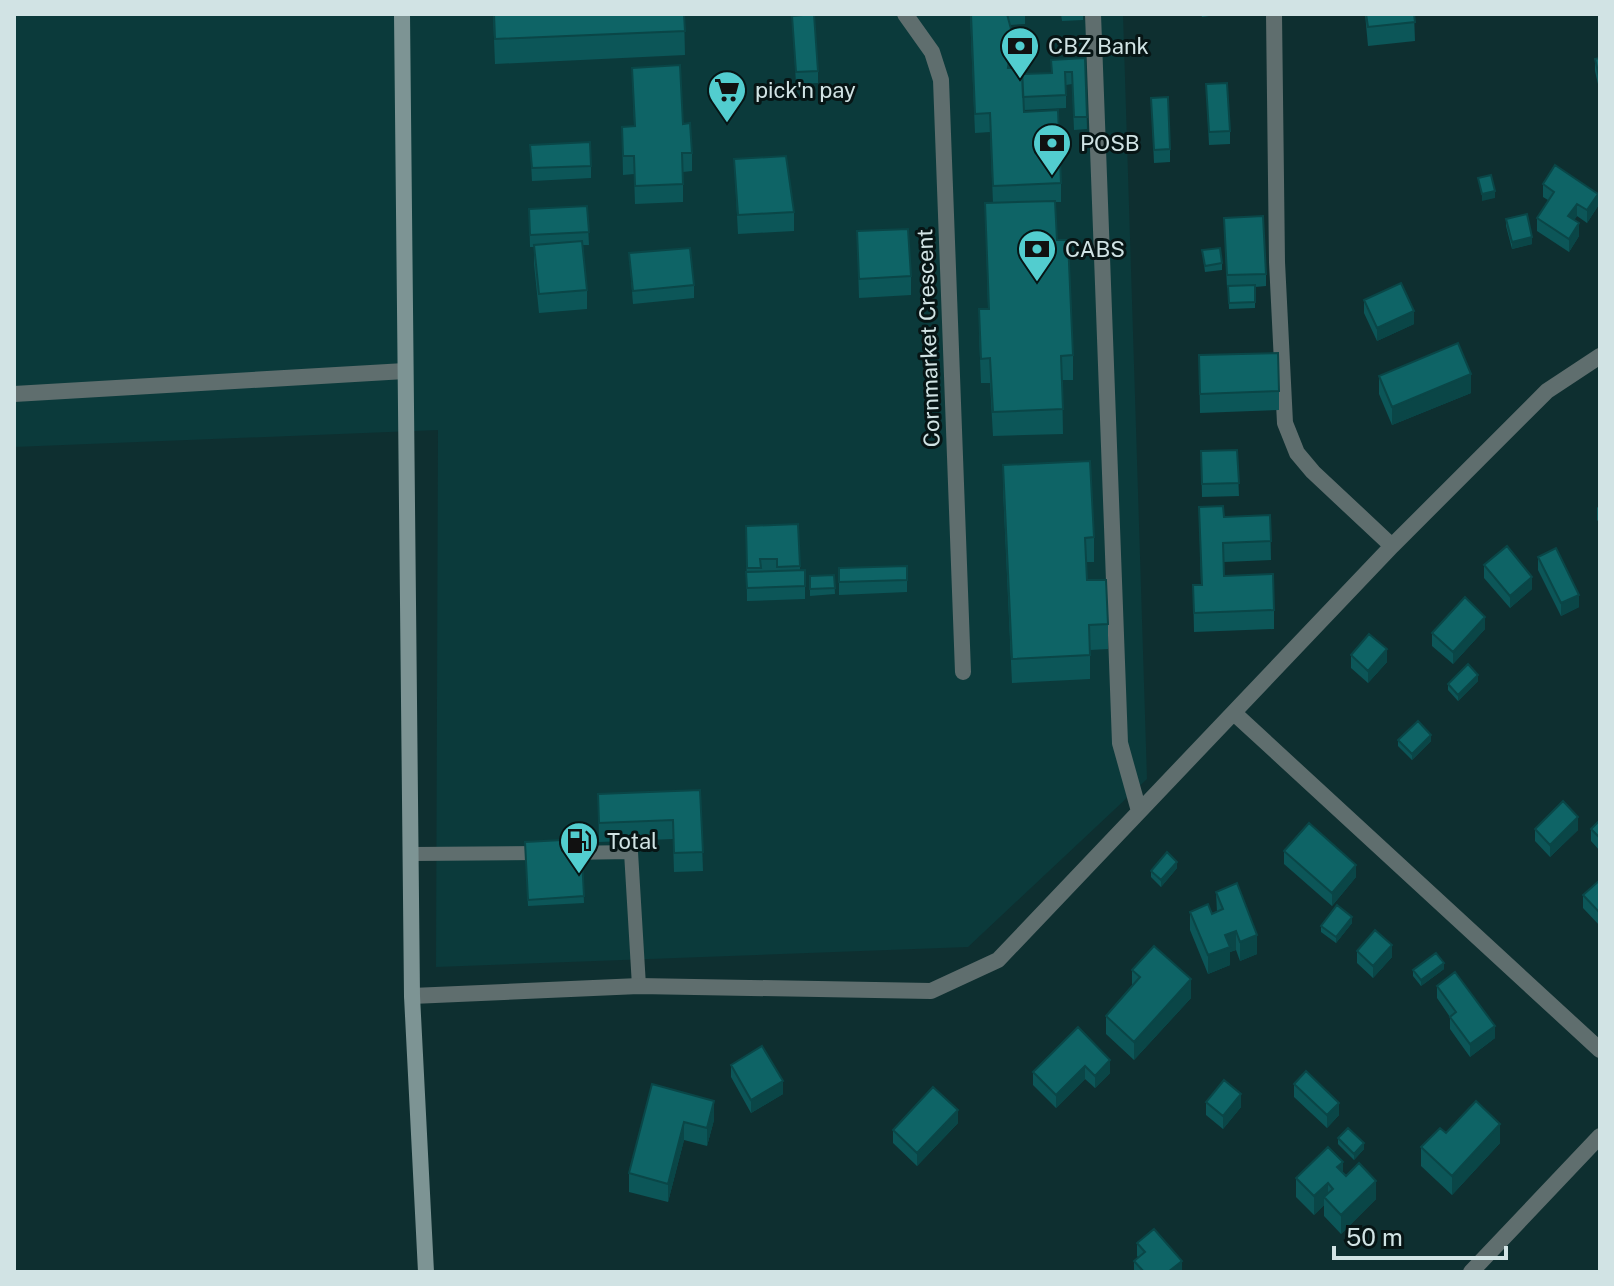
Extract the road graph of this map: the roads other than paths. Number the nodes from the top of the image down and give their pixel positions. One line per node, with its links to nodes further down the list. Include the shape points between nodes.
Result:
1 (402, 14): 6 (street)
2 (905, 14): 9 (street, Cornmarket Crescent, via 932,52 941,80)
3 (1093, 14): 11 (street, via 1120,743)
4 (1274, 14): 8 (street, via 1285,423 1297,453 1313,472)
5 (1600, 356): 8 (street, via 1547,391)
6 (405, 371): 7 (street); 12 (street)
7 (14, 394)
8 (1392, 546): 10 (street)
9 (963, 672)
10 (1234, 713): 11 (street); 15 (street)
11 (1139, 811): 13 (street, via 998,960 931,991)
12 (413, 854): 13 (lane, via 631,852); 14 (street)
13 (639, 986): 14 (street)
14 (412, 996): 17 (street)
15 (1600, 1050)
16 (1600, 1136): 18 (street)
17 (426, 1272)
18 (1471, 1272)

